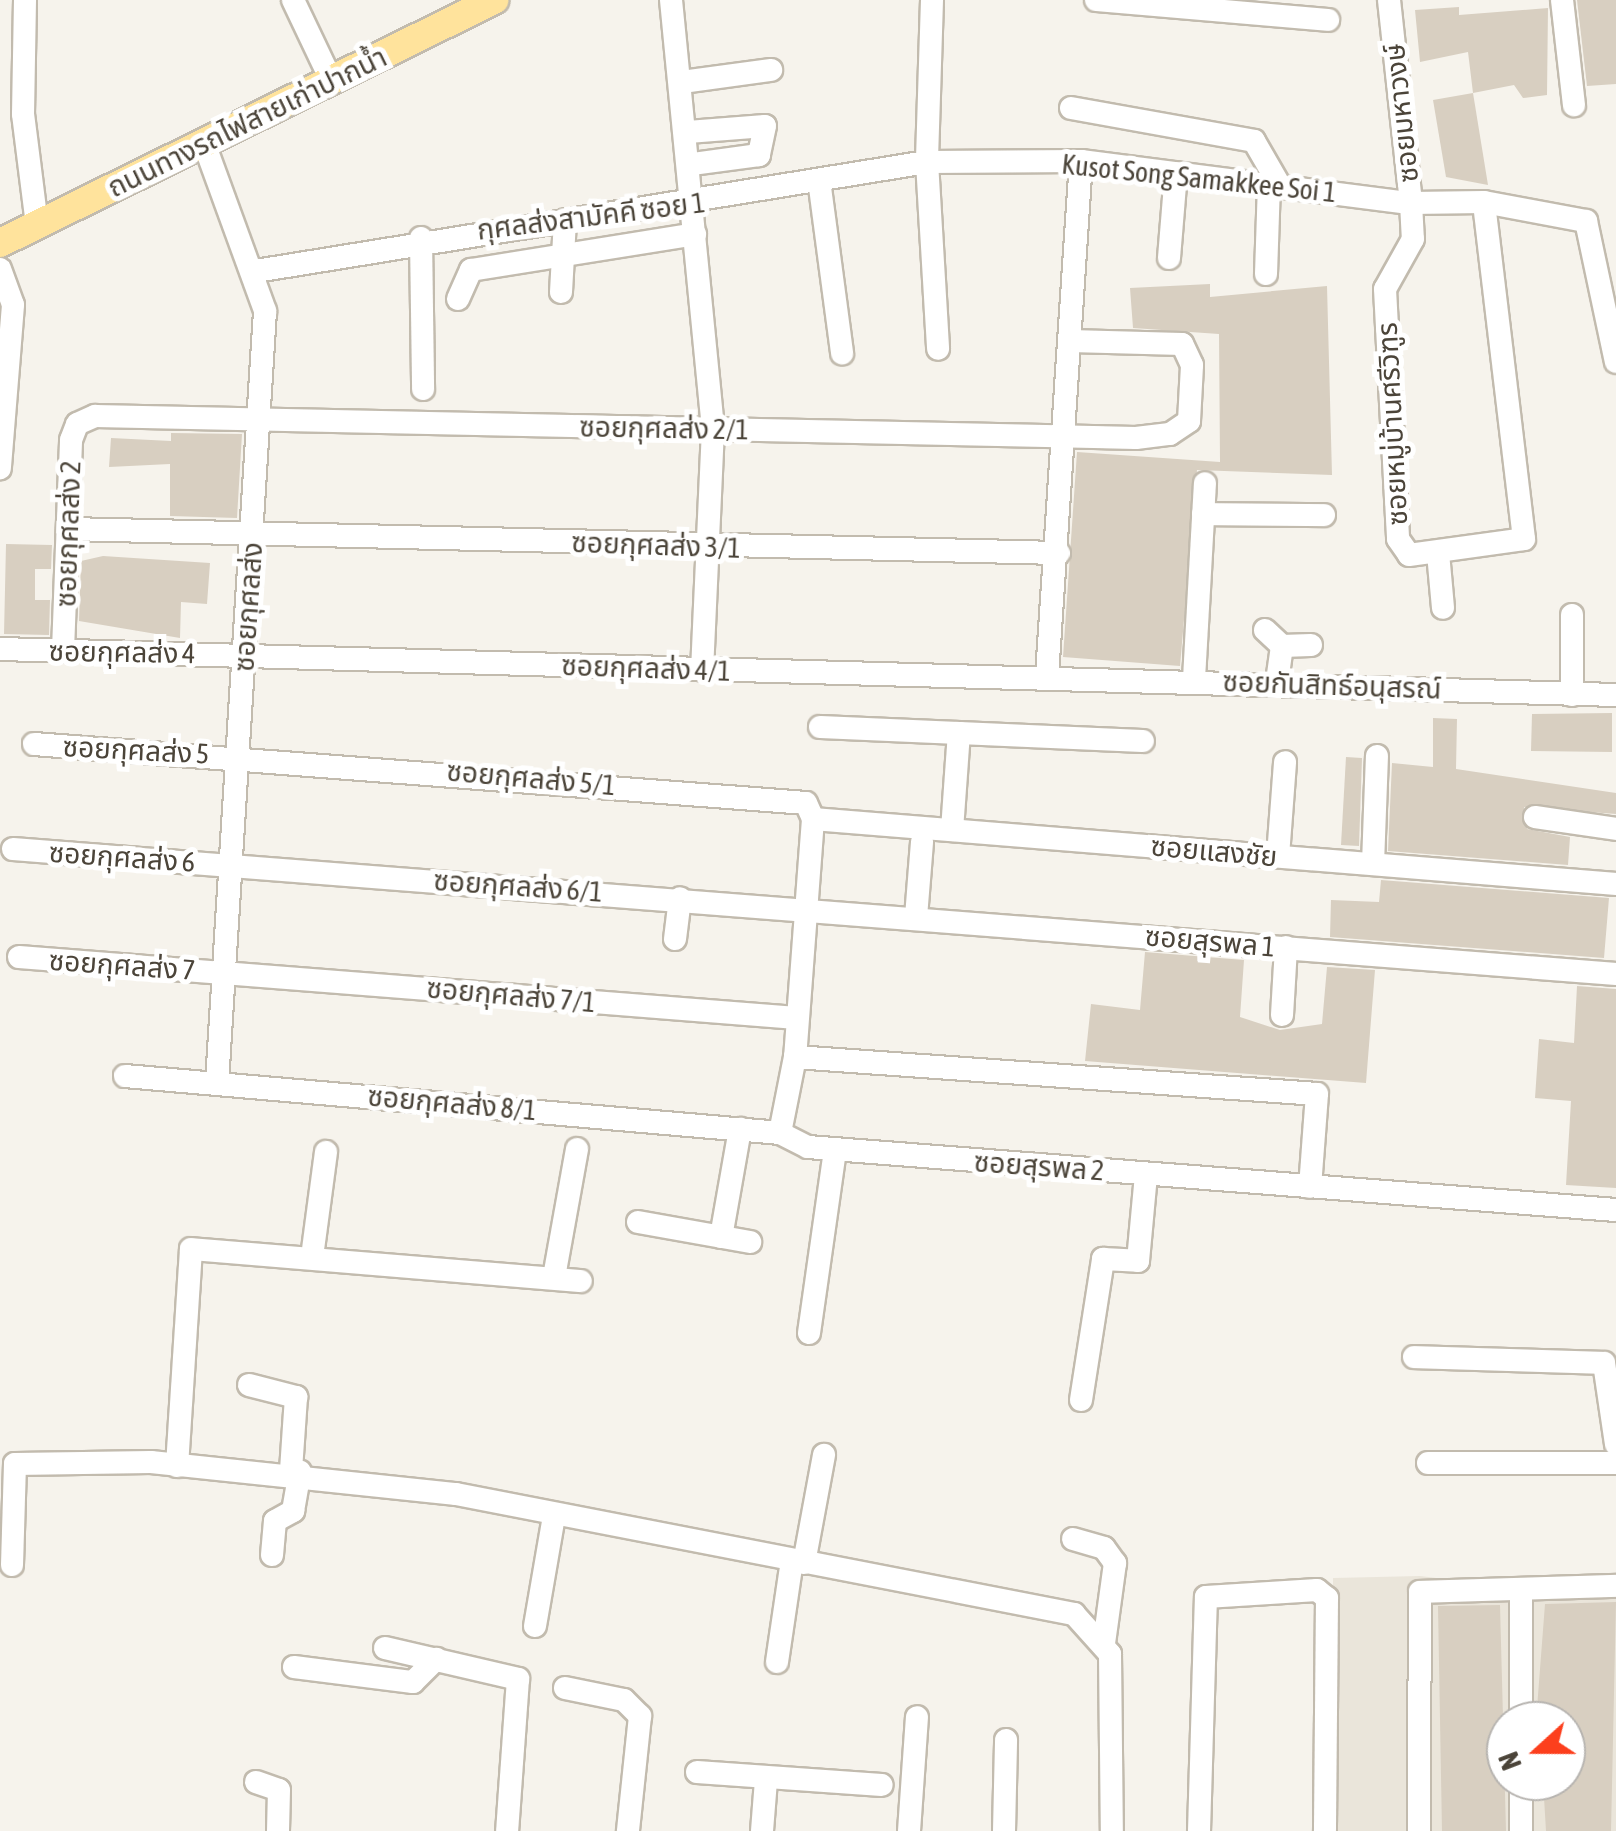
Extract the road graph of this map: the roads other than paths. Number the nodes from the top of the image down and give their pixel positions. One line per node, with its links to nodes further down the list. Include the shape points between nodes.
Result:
1 (25, 0): 17 (street)
2 (293, 0): 13 (street)
3 (494, 0): 13 (main road, ถนนทางรถไฟสายเก่าปากน้ำ)
4 (671, 0): 14 (street)
5 (932, 0): 21 (street)
6 (1096, 0): 7 (street)
7 (1118, 0): 10 (street)
8 (1389, 0): 26 (street, ซอยมหาวงษ์)
9 (1562, 0): 15 (street)
10 (1259, 7): 11 (street)
11 (1328, 20)
12 (772, 70): 14 (street)
13 (331, 80): 19 (main road, ถนนทางรถไฟสายเก่าปากน้ำ)
14 (682, 82): 18 (street)
15 (1574, 106)
16 (1071, 108): 25 (street, via 1242,137 1267,153)
17 (12, 115): 30 (street)
18 (688, 132): 22 (street); 22 (street, via 764,126 759,156)
19 (204, 143): 30 (main road, ถนนทางรถไฟสายเก่าปากน้ำ); 37 (street, ซอยกุศลส่ง)
20 (1081, 161): 21 (street, Kusot Song Samakkee Soi 1); 23 (street, Kusot Song Samakkee Soi 1); 41 (street)
21 (927, 162): 24 (street, กุศลส่งสามัคคี ซอย 1); 42 (street)
22 (692, 164): 28 (street)
23 (1176, 173): 25 (street, Kusot Song Samakkee Soi 1); 35 (street)
24 (819, 180): 28 (street, กุศลส่งสามัคคี ซอย 1); 43 (street)
25 (1274, 185): 26 (street, Kusot Song Samakkee Soi 1); 38 (street)
26 (1411, 202): 27 (street, ซอยมหาวงษ์); 56 (street, ซอยหมู่บ้านศรีวิฑูร, via 1413,239 1384,289 1398,539 1409,556)
27 (1484, 202): 44 (street, ซอยมหาวงษ์, via 1586,221); 56 (street, ซอยหมู่บ้านศรีวิฑูร, via 1524,540)
28 (698, 204): 29 (street, กุศลส่งสามัคคี ซอย 1); 31 (street)
29 (565, 220): 32 (street, กุศลส่งสามัคคี ซอย 1); 34 (street)
30 (37, 225): 33 (main road, ถนนทางรถไฟสายเก่าปากน้ำ)
31 (695, 234): 34 (street); 47 (street)
32 (420, 238): 37 (street, กุศลส่งสามัคคี ซอย 1); 45 (street)
33 (0, 244)
34 (563, 256): 39 (street); 40 (street, via 471,270)
35 (1170, 258)
36 (0, 270): 49 (street, via 13,304)
37 (256, 271): 46 (street, ซอยกุศลส่ง, via 265,311)
38 (1266, 274)
39 (562, 292)
40 (458, 299)
41 (1070, 340): 48 (street); 48 (street, ซอยกุศลส่ง 2/1, via 1182,344 1193,408 1170,434)
42 (938, 349)
43 (842, 354)
44 (1616, 362)
45 (423, 389)
46 (261, 420): 47 (street, ซอยกุศลส่ง 2/1); 53 (street, ซอยกุศลส่ง 2, via 96,416 77,424); 54 (street, ซอยกุศลส่ง)
47 (713, 429): 48 (street, ซอยกุศลส่ง 2/1); 55 (street)
48 (1066, 437): 57 (street)
49 (0, 468)
50 (1205, 483): 51 (street)
51 (1203, 514): 52 (street); 66 (street)
52 (1324, 515)
53 (69, 529): 54 (street, ซอยกุศลส่ง 3/1); 62 (street, ซอยกุศลส่ง 2)
54 (254, 533): 55 (street, ซอยกุศลส่ง 3/1); 63 (street, ซอยกุศลส่ง)
55 (709, 546): 57 (street, ซอยกุศลส่ง 3/1); 64 (street)
56 (1438, 553): 58 (street)
57 (1058, 554): 65 (street)
58 (1443, 608)
59 (1572, 615): 68 (street)
60 (1311, 645): 67 (street, via 1273,638)
61 (0, 649): 62 (street, ซอยกุศลส่ง 4)
62 (63, 650): 63 (street, ซอยกุศลส่ง 4)
63 (244, 654): 64 (street, ซอยกุศลส่ง 4/1); 74 (street, ซอยกุศลส่ง)
64 (702, 670): 65 (street, ซอยกุศลส่ง 4/1)
65 (1047, 675): 66 (street, ซอยกันสิทธ์อนุสรณ์)
66 (1194, 679): 67 (street, ซอยกันสิทธ์อนุสรณ์)
67 (1277, 683): 68 (street, ซอยกันสิทธ์อนุสรณ์)
68 (1572, 695): 69 (street, ซอยกันสิทธ์อนุสรณ์)
69 (1616, 695)
70 (820, 728): 71 (street)
71 (959, 734): 72 (street); 80 (street)
72 (1143, 740)
73 (34, 744): 74 (street, ซอยกุศลส่ง 5)
74 (239, 754): 78 (street, ซอยกุศลส่ง 5/1, via 796,800); 84 (street, ซอยกุศลส่ง)
75 (1377, 756): 85 (street)
76 (1285, 762): 83 (street)
77 (1535, 817): 79 (street)
78 (813, 819): 80 (street, ซอยแสงชัย); 88 (street)
79 (1616, 829)
80 (952, 830): 83 (street, ซอยแสงชัย)
81 (922, 842): 89 (street)
82 (13, 849): 84 (street, ซอยกุศลส่ง 6)
83 (1278, 856): 85 (street, ซอยแสงชัย)
84 (232, 864): 87 (street, ซอยกุศลส่ง 6/1); 93 (street, ซอยกุศลส่ง)
85 (1373, 864): 86 (street, ซอยแสงชัย)
86 (1616, 884)
87 (680, 898): 88 (street, ซอยกุศลส่ง 6/1); 90 (street)
88 (804, 908): 89 (street, ซอยสุรพล 1); 96 (street)
89 (916, 917): 91 (street, ซอยสุรพล 1)
90 (675, 939)
91 (1286, 947): 94 (street, ซอยสุรพล 1); 95 (street)
92 (19, 958): 93 (street, ซอยกุศลส่ง 7)
93 (225, 972): 96 (street, ซอยกุศลส่ง 7/1); 99 (street, ซอยกุศลส่ง)
94 (1616, 974)
95 (1282, 1015)
96 (797, 1018): 97 (street)
97 (795, 1057): 101 (street); 106 (street, via 1318,1094)
98 (125, 1076): 99 (street, ซอยกุศลส่ง 8/1)
99 (217, 1082): 100 (street, ซอยกุศลส่ง 8/1)
100 (740, 1129): 101 (street, ซอยกุศลส่ง 8/1); 109 (street)
101 (780, 1133): 103 (street, ซอยสุรพล 2)
102 (577, 1149): 112 (street)
103 (836, 1151): 105 (street, ซอยสุรพล 2); 114 (street)
104 (326, 1152): 111 (street)
105 (1146, 1174): 106 (street, ซอยสุรพล 2); 117 (street, via 1138,1262 1103,1260)
106 (1310, 1187): 107 (street, ซอยสุรพล 2)
107 (1616, 1210)
108 (638, 1222): 109 (street)
109 (722, 1237): 110 (street)
110 (750, 1242)
111 (312, 1257): 112 (street); 122 (street, via 186,1252)
112 (554, 1277): 113 (street)
113 (581, 1281)
114 (809, 1333)
115 (1414, 1356): 118 (street, via 1604,1363)
116 (249, 1385): 123 (street, via 296,1396)
117 (1081, 1400)
118 (1616, 1444)
119 (824, 1455): 127 (street)
120 (1428, 1463): 121 (street)
121 (1616, 1463)
122 (177, 1466): 123 (street); 128 (street, via 14,1464)
123 (295, 1472): 124 (street); 126 (street, via 293,1511 275,1522)
124 (554, 1516): 127 (street); 131 (street)
125 (1073, 1539): 132 (street, via 1104,1548 1116,1563)
126 (272, 1555)
127 (798, 1562): 132 (street, via 1074,1614); 135 (street)
128 (12, 1564)
129 (1616, 1586): 130 (street)
130 (1521, 1590): 138 (street); 155 (street, via 1420,1592)
131 (535, 1626)
132 (1104, 1643): 152 (street, via 1115,1686)
133 (385, 1648): 134 (street)
134 (436, 1658): 136 (street, via 413,1682); 147 (street, via 518,1679)
135 (777, 1662)
136 (294, 1667)
137 (565, 1688): 148 (street, via 624,1700 640,1716)
138 (1521, 1701)
139 (917, 1718): 150 (street)
140 (1006, 1740): 151 (street)
141 (697, 1772): 142 (street)
142 (766, 1780): 144 (street); 149 (street)
143 (256, 1782): 146 (street, via 279,1790)
144 (882, 1785)
145 (1521, 1801): 156 (street)
146 (278, 1831)
147 (507, 1831)
148 (628, 1831)
149 (762, 1831)
150 (909, 1831)
151 (1004, 1831)
152 (1112, 1831)
153 (1199, 1831): 154 (street, via 1206,1597 1317,1590 1327,1598)
154 (1325, 1831)
155 (1418, 1831)
156 (1520, 1831)

